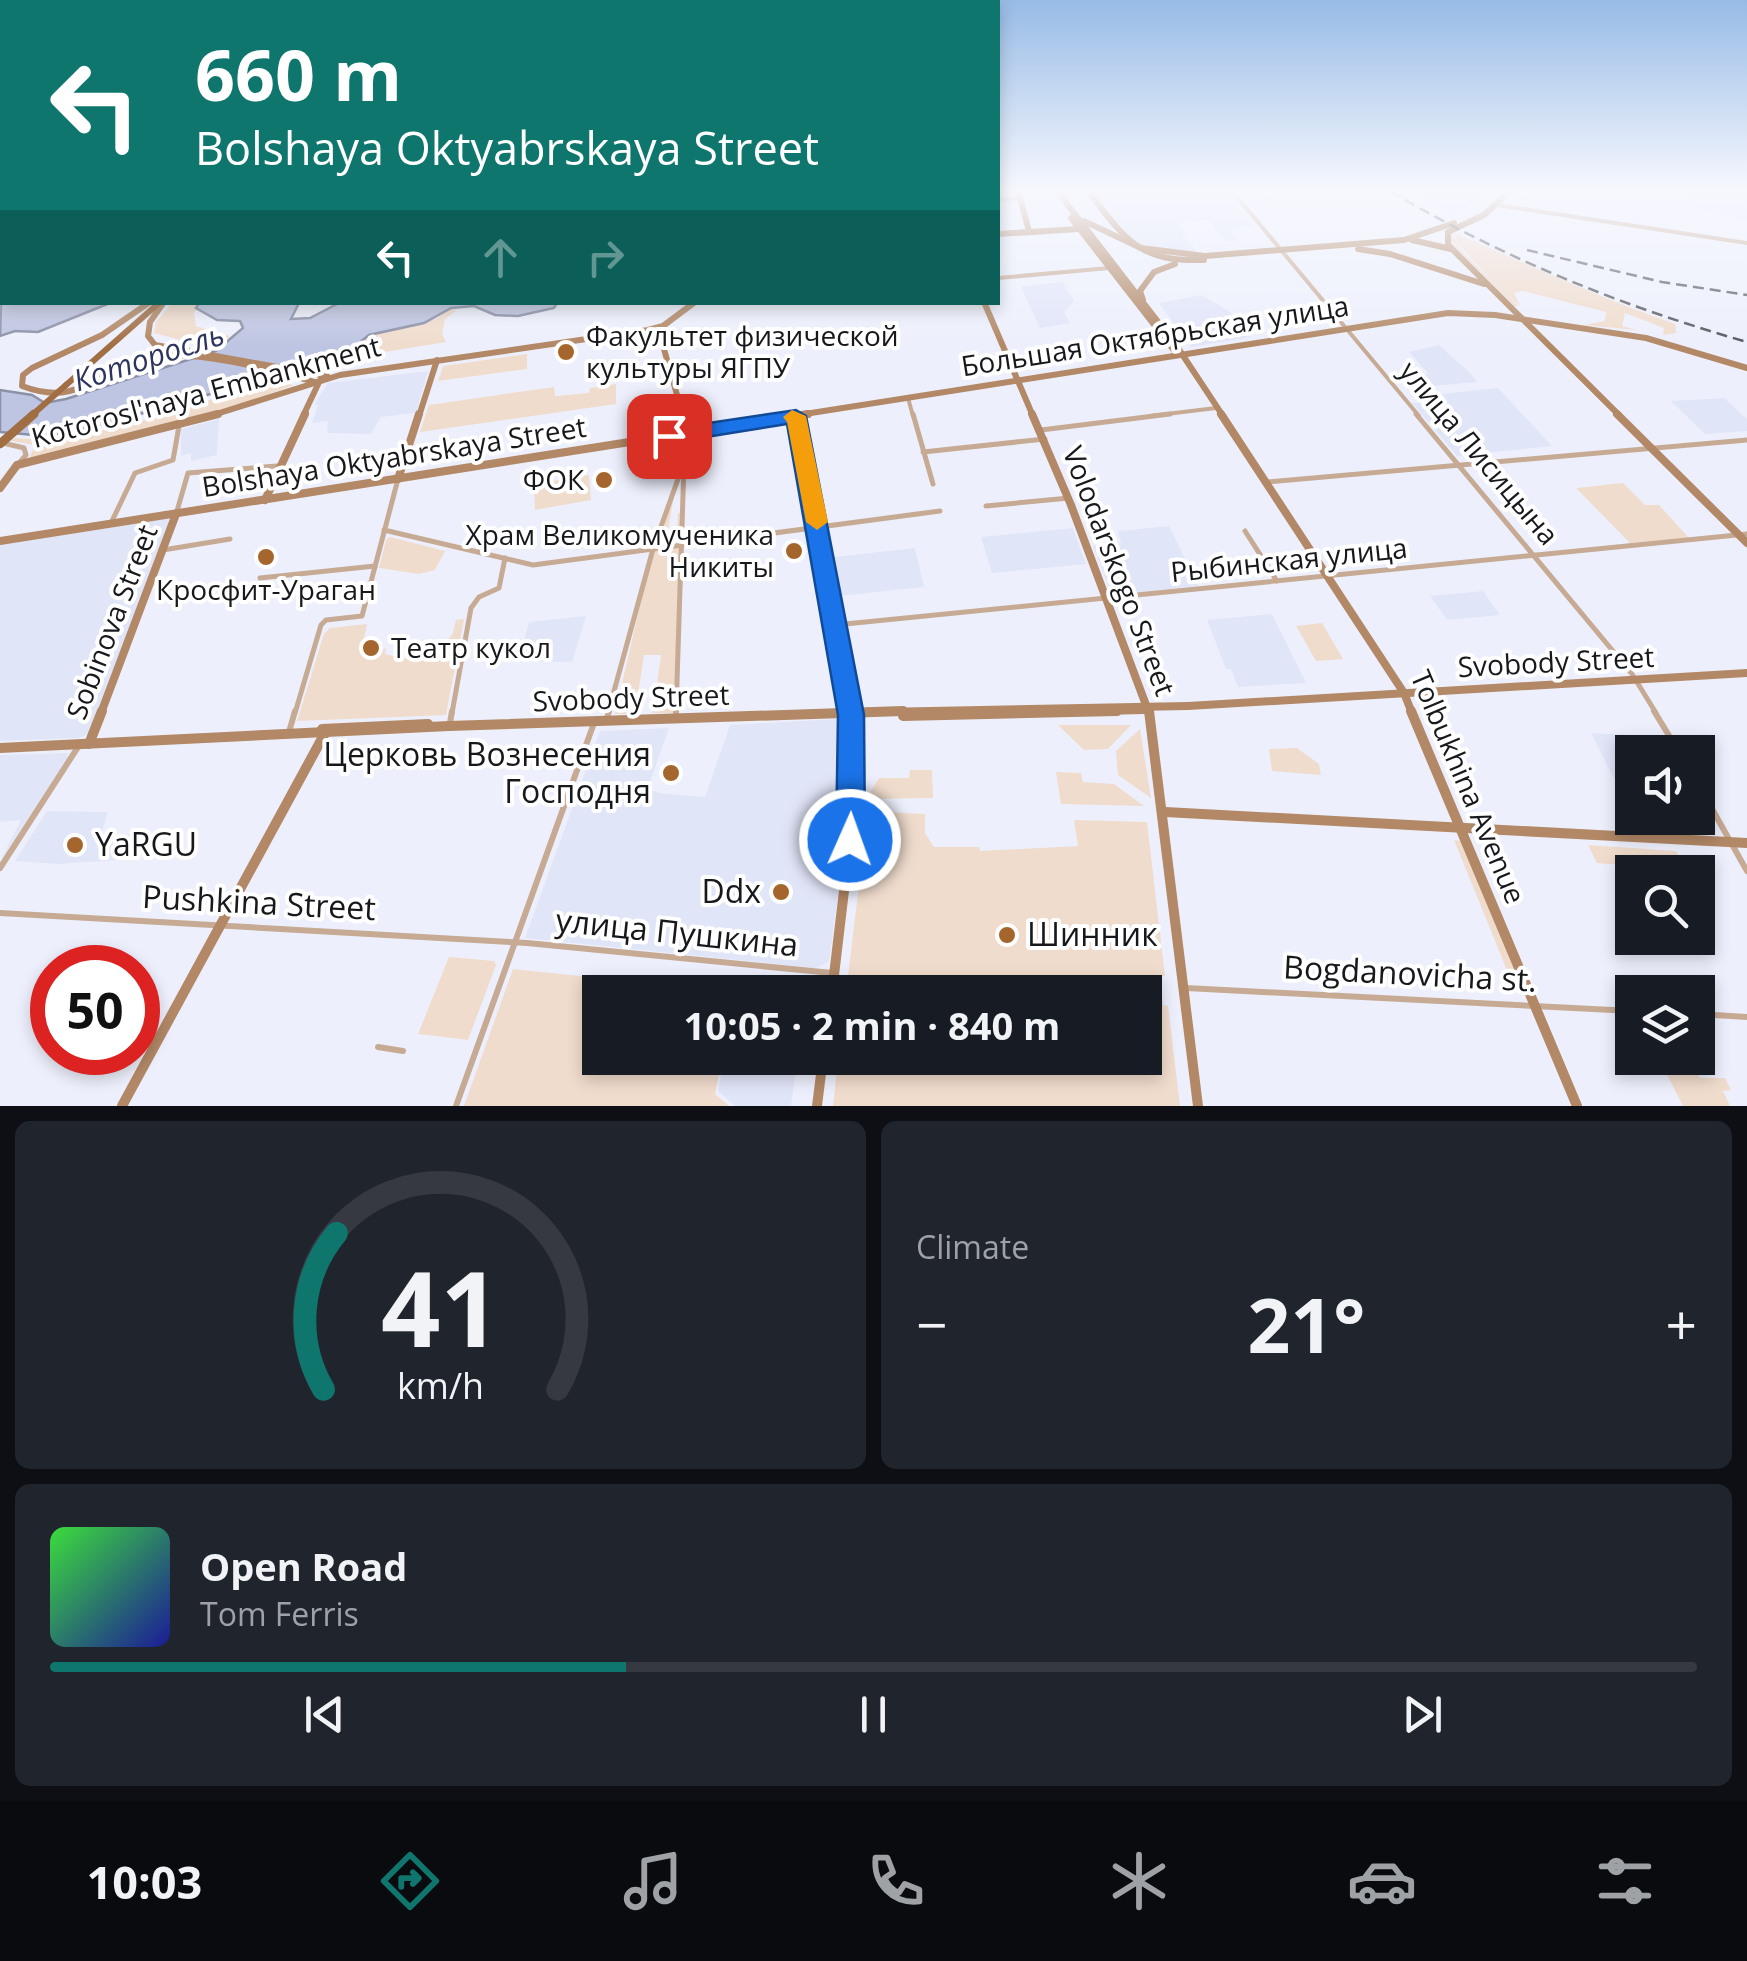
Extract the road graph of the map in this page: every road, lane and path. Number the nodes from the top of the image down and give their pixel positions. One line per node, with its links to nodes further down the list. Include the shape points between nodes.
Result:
1 (1385, 242): 14 (main road, via 1380,247)
2 (1090, 243): 16 (main road, Tolbukhina Avenue)
3 (1095, 243): 21 (main road, Tolbukhina Avenue)
4 (1125, 243): 10 (main road)
5 (1129, 243): 10 (main road)
6 (1273, 243): 13 (street, улица Лисицына)
7 (1379, 243): 13 (main road)
8 (1418, 243): 11 (main road)
9 (1448, 243): 11 (main road)
10 (1131, 245): 12 (main road)
11 (1452, 249): 17 (main road)
12 (1144, 252): 13 (main road); 15 (main road, via 1153,260)
13 (1280, 252): 14 (main road, via 1357,248); 15 (main road); 30 (street, улица Лисицына)
14 (1390, 254): 18 (main road)
15 (1183, 262): 21 (main road, via 1145,280)
16 (1108, 268): 19 (street); 31 (main road, Tolbukhina Avenue)
17 (1471, 269): 18 (main road, via 1469,275); 20 (main road)
18 (1454, 274): 20 (main road)
19 (1000, 278)
20 (1492, 289): 28 (main road)
21 (1145, 304): 31 (main road, Tolbukhina Avenue)
22 (146, 305): 34 (main road, via 102,335 32,368 21,381 27,389 73,392 136,361 163,356)
23 (147, 305): 36 (main road)
24 (158, 305): 36 (main road)
25 (160, 305): 34 (main road, via 148,336 155,345)
26 (691, 305): 29 (main road, Kotorosl'naya Embankment)
27 (985, 305): 35 (main road, Volodarskogo Street)
28 (1522, 320): 30 (main road, Большая Октябрьская улица, via 1456,312); 33 (main road, Большая Октябрьская улица, via 1661,340); 45 (main road)
29 (658, 328): 32 (main road, Kotorosl'naya Embankment); 41 (main road)
30 (1344, 329): 31 (main road, Большая Октябрьская улица); 48 (street, улица Лисицына)
31 (1180, 355): 35 (main road, Большая Октябрьская улица); 38 (main road, Tolbukhina Avenue)
32 (437, 360): 34 (main road, Kotorosl'naya Embankment); 51 (main road)
33 (1747, 368)
34 (319, 380): 40 (main road, Kotorosl'naya Embankment); 50 (main road)
35 (1020, 380): 37 (main road, Большая Октябрьская улица); 42 (main road, Volodarskogo Street)
36 (63, 385): 44 (main road, bridge)
37 (908, 398): 39 (main road, Большая Октябрьская улица); 46 (street)
38 (1216, 408): 42 (street); 52 (main road, Tolbukhina Avenue)
39 (796, 416): 41 (main road, Bolshaya Oktyabrskaya Street); 61 (main road)
40 (179, 426): 49 (main road, Kotorosl'naya Embankment); 60 (street, via 173,460 135,472)
41 (685, 433): 47 (street); 51 (main road, Bolshaya Oktyabrskaya Street)
42 (1043, 435): 46 (street); 55 (main road, Volodarskogo Street)
43 (1747, 440): 45 (street)
44 (0, 441): 49 (street, Kotorosl'naya Embankment, via 26,453)
45 (1650, 446): 48 (street); 64 (main road)
46 (923, 452): 53 (street)
47 (686, 457): 67 (street); 69 (street)
48 (1459, 464): 52 (street); 71 (street, улица Лисицына)
49 (17, 465): 54 (main road)
50 (278, 466): 56 (main road); 59 (street, via 188,473)
51 (398, 478): 56 (main road, Bolshaya Oktyabrskaya Street); 62 (street)
52 (1265, 482): 74 (main road, Tolbukhina Avenue)
53 (933, 484)
54 (0, 488)
55 (1068, 498): 57 (street); 77 (main road, Volodarskogo Street)
56 (264, 500): 59 (main road, Bolshaya Oktyabrskaya Street)
57 (986, 506)
58 (940, 511): 61 (street)
59 (176, 514): 60 (main road, Bolshaya Oktyabrskaya Street); 70 (main road, Sobinova Street)
60 (110, 524): 66 (main road, Bolshaya Oktyabrskaya Street)
61 (818, 526): 67 (street); 78 (main road)
62 (384, 530): 72 (street); 73 (street)
63 (1245, 530): 76 (street)
64 (1743, 534): 68 (main road); 71 (street, Рыбинская улица)
65 (230, 540): 70 (street)
66 (0, 542)
67 (684, 543): 69 (street); 84 (street)
68 (1747, 543)
69 (653, 549): 72 (street, via 533,565); 86 (street)
70 (163, 550): 91 (main road, Sobinova Street)
71 (1536, 554): 74 (street, Рыбинская улица); 80 (street, улица Лисицына)
72 (505, 558): 87 (street, via 499,588 471,608)
73 (374, 566): 75 (street); 89 (street, via 362,616 321,624)
74 (1328, 576): 76 (street, Рыбинская улица); 81 (main road, Tolbukhina Avenue)
75 (260, 578)
76 (1278, 582): 77 (street, Рыбинская улица)
77 (1108, 599): 78 (street, Рыбинская улица); 82 (main road, Volodarskogo Street)
78 (835, 625): 83 (main road)
79 (1747, 673): 80 (main road, Svobody Street)
80 (1636, 680): 81 (main road, Svobody Street); 90 (street, улица Лисицына)
81 (1404, 694): 82 (main road, Svobody Street); 95 (main road, Tolbukhina Avenue)
82 (1148, 708): 83 (main road, Svobody Street); 93 (main road, Volodarskogo Street)
83 (851, 714): 84 (main road, Svobody Street); 103 (main road, via 850,840)
84 (676, 719): 86 (main road, Svobody Street)
85 (594, 722): 86 (main road, Svobody Street); 87 (main road, Svobody Street); 102 (street)
86 (606, 722)
87 (449, 726): 88 (main road, Svobody Street)
88 (327, 730): 89 (main road, Svobody Street); 101 (main road)
89 (288, 734): 91 (main road, Svobody Street)
90 (1669, 735)
91 (84, 745): 92 (main road, Svobody Street); 98 (street, Sobinova Street)
92 (0, 748)
93 (1165, 812): 95 (main road); 104 (main road, Volodarskogo Street)
94 (1715, 814): 96 (street)
95 (1460, 828): 96 (main road); 105 (main road, Tolbukhina Avenue)
96 (1731, 842): 97 (main road); 99 (street)
97 (1747, 843)
98 (0, 868)
99 (1747, 871)
100 (0, 913): 101 (street, Pushkina Street)
101 (222, 925): 102 (street, Pushkina Street); 112 (main road)
102 (514, 943): 103 (street, улица Пушкина); 113 (street)
103 (835, 973)
104 (1186, 988): 105 (street, Bogdanovicha st.); 115 (main road, Volodarskogo Street)
105 (1534, 1006): 106 (street, Bogdanovicha st.); 116 (main road, Tolbukhina Avenue)
106 (1615, 1009)
107 (1715, 1015): 108 (street)
108 (1747, 1017)
109 (378, 1047): 110 (street)
110 (404, 1051)
111 (821, 1075): 114 (main road)
112 (122, 1106)
113 (456, 1106)
114 (817, 1106)
115 (1198, 1106)
116 (1577, 1106)

